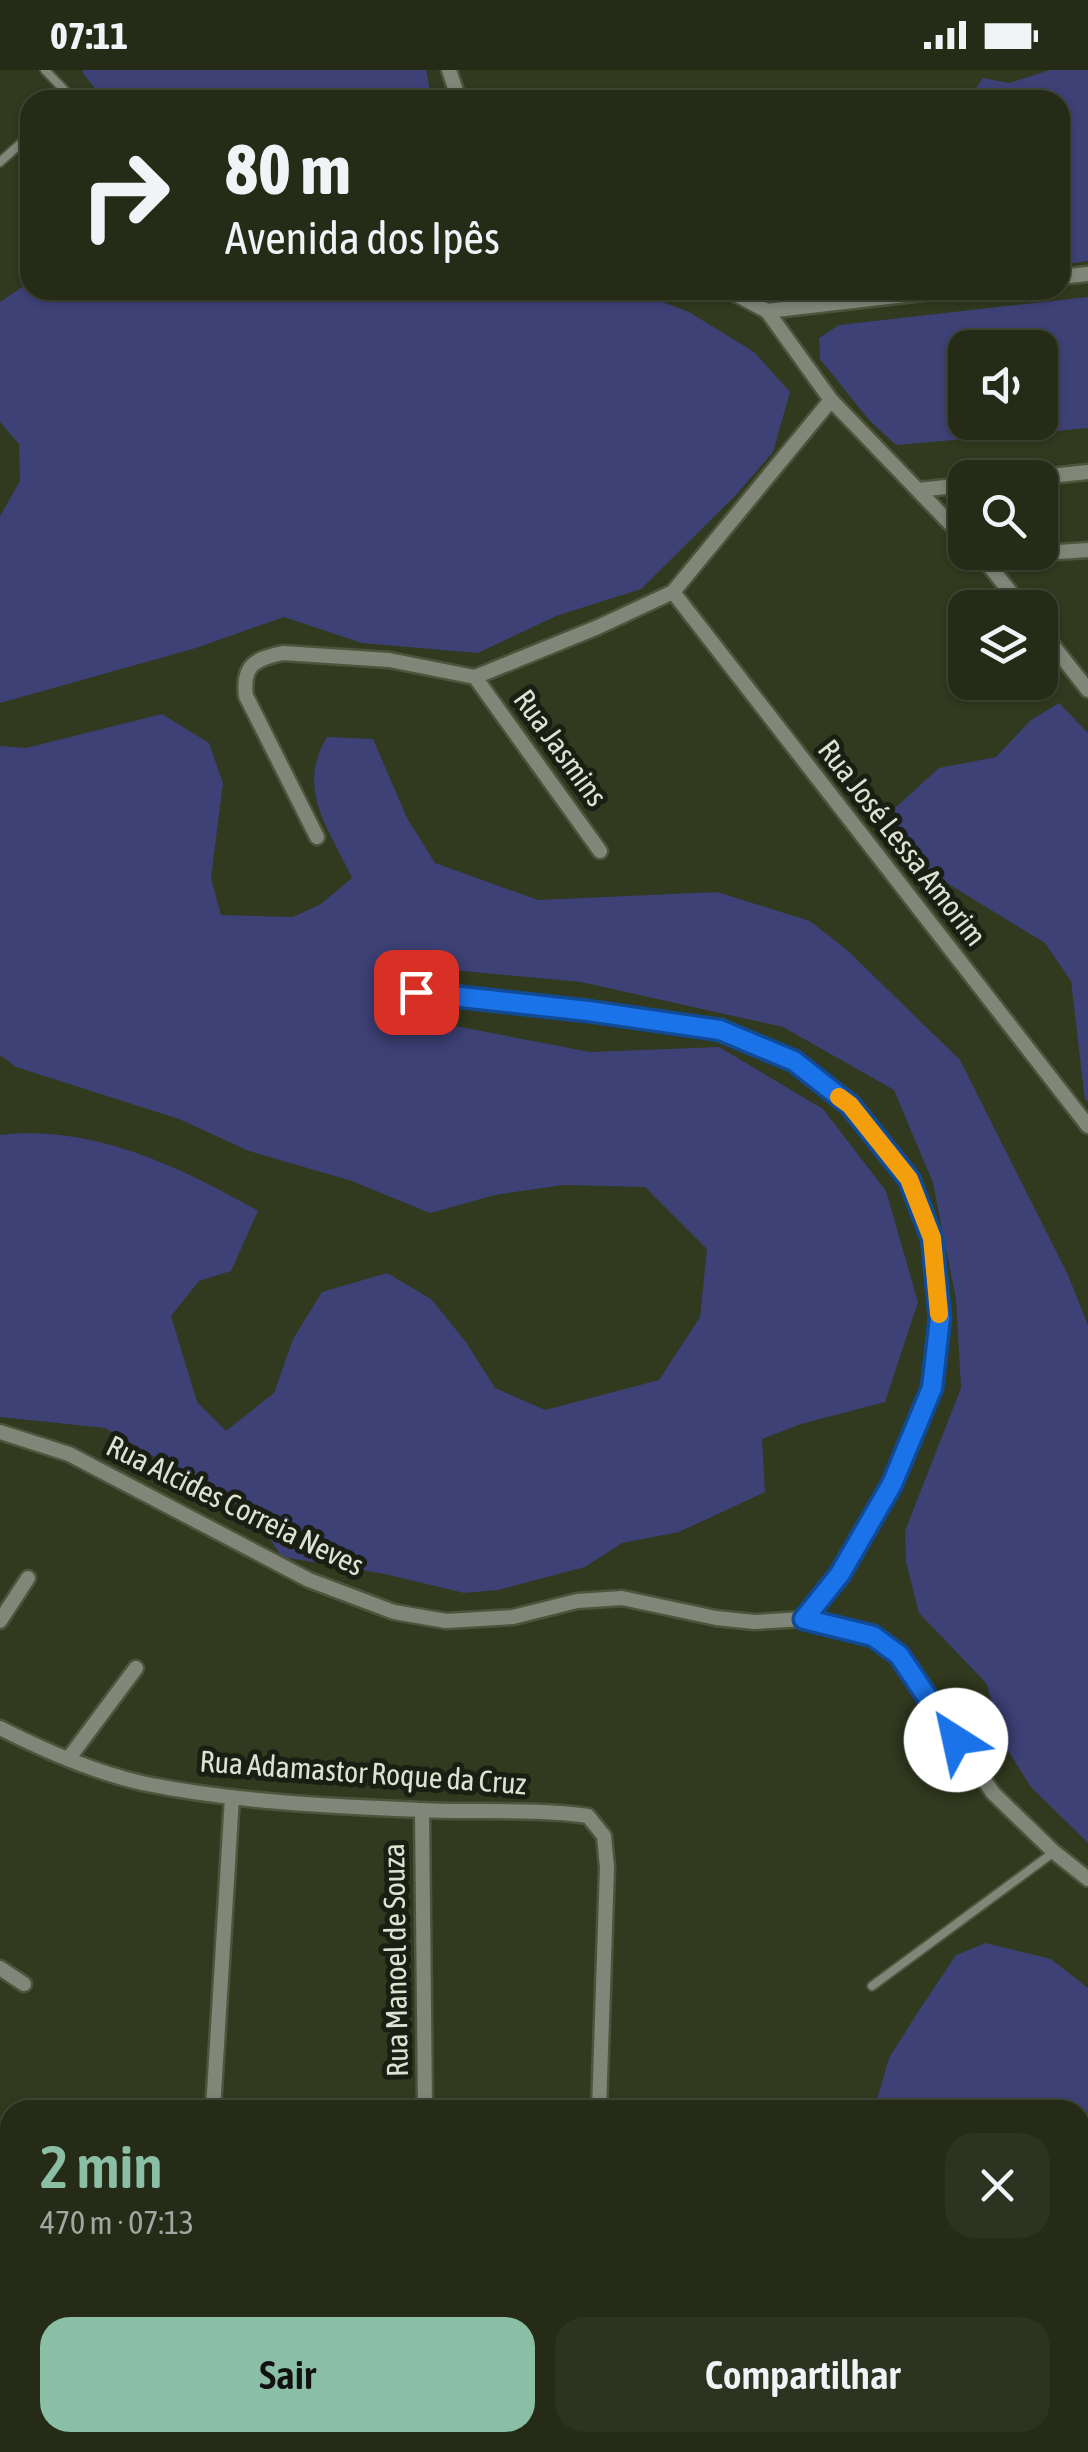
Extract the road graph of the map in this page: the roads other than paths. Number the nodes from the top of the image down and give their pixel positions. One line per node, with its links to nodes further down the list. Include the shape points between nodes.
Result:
1 (45, 70): 2 (lane)
2 (64, 90)
3 (20, 144): 4 (lane)
4 (0, 162)
5 (747, 300): 7 (street)
6 (862, 300): 7 (street)
7 (767, 311): 8 (street)
8 (831, 400): 12 (street); 18 (street)
9 (1088, 472): 10 (street)
10 (1058, 475)
11 (948, 486): 12 (street)
12 (918, 490): 13 (street)
13 (948, 521)
14 (1088, 550): 15 (street)
15 (1058, 551)
16 (992, 570): 17 (street)
17 (1008, 590)
18 (674, 592): 20 (street); 25 (street, Rua José Lessa Amorim)
19 (1058, 652): 21 (street)
20 (476, 677): 22 (street, via 389,660 284,652 250,667 246,696); 23 (street, Rua Jasmins)
21 (1088, 690)
22 (317, 837)
23 (600, 852)
24 (416, 992): 28 (lane, via 720,1030 794,1061 850,1105 909,1179 932,1238 940,1318 932,1388 892,1484 840,1574)
25 (1088, 1126)
26 (0, 1432): 28 (street, Rua Alcides Correia Neves, via 69,1454 309,1580 394,1612 446,1621 513,1617 577,1600 622,1598 716,1618)
27 (28, 1578): 29 (street)
28 (804, 1619): 35 (street, Rua Alcides Correia Neves, via 873,1636 899,1655 993,1793)
29 (0, 1621)
30 (136, 1668): 32 (street)
31 (0, 1728): 32 (street, Rua Adamastor Roque da Cruz)
32 (68, 1758): 33 (street, Rua Adamastor Roque da Cruz, via 138,1782)
33 (232, 1797): 34 (street, Rua Adamastor Roque da Cruz); 40 (street)
34 (422, 1810): 41 (street, Rua Manoel de Souza); 42 (street, Rua Adamastor Roque da Cruz, via 560,1812 588,1816 604,1836)
35 (1054, 1852): 36 (street, Rua Alcides Correia Neves); 39 (lane)
36 (1088, 1879)
37 (0, 1968): 38 (street)
38 (24, 1984)
39 (872, 1986)
40 (214, 2100)
41 (425, 2100)
42 (599, 2100)

